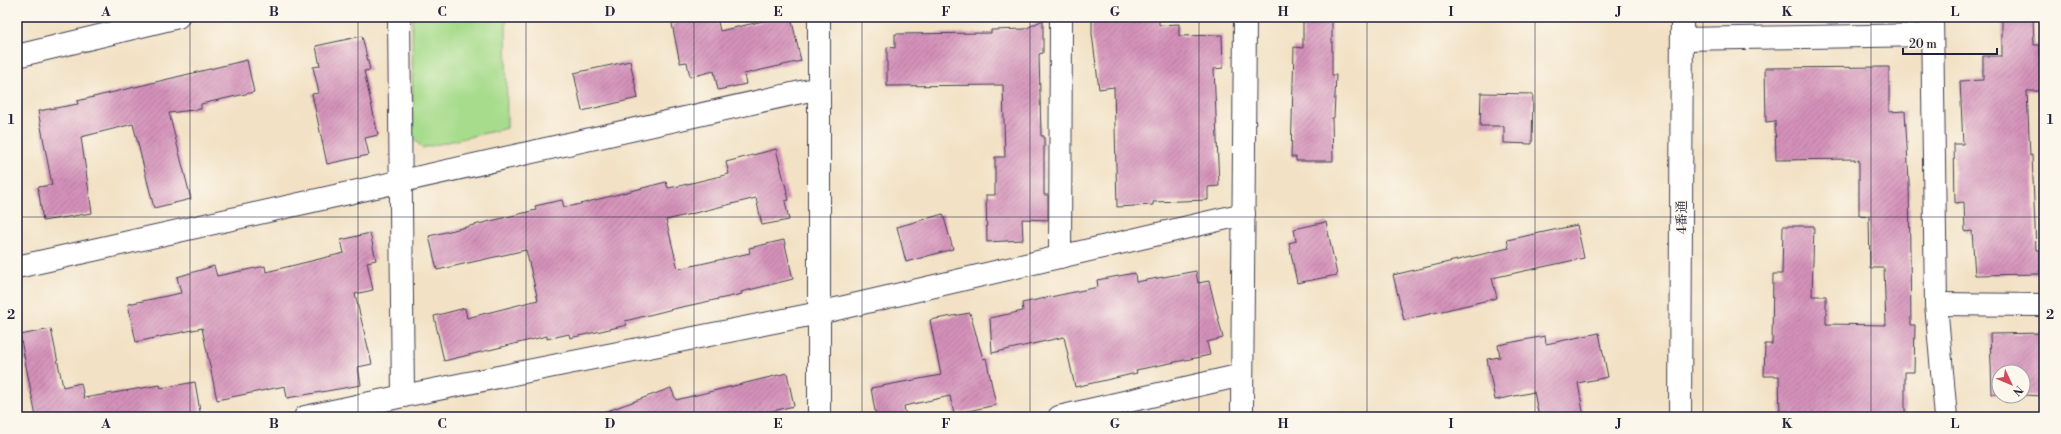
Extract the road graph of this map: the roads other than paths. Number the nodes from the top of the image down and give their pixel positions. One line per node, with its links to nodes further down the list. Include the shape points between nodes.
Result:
1 (178, 17): 9 (street)
2 (398, 17): 11 (street)
3 (819, 17): 10 (street)
4 (1061, 17): 13 (street)
5 (1245, 17): 12 (street)
6 (1682, 17): 8 (street, 4番通)
7 (1932, 26): 8 (street); 15 (street)
8 (1682, 39): 24 (street, 4番通)
9 (17, 56)
10 (819, 88): 11 (street); 17 (street)
11 (400, 181): 14 (street); 19 (street)
12 (1244, 214): 13 (street); 18 (street)
13 (1060, 257): 17 (street)
14 (17, 267)
15 (1936, 304): 16 (street); 25 (street)
16 (2044, 305)
17 (819, 313): 19 (street); 22 (street)
18 (1242, 375): 20 (street); 23 (street)
19 (403, 396): 21 (street)
20 (1242, 409)
21 (306, 417)
22 (819, 417)
23 (1059, 417)
24 (1680, 417)
25 (1946, 417)

